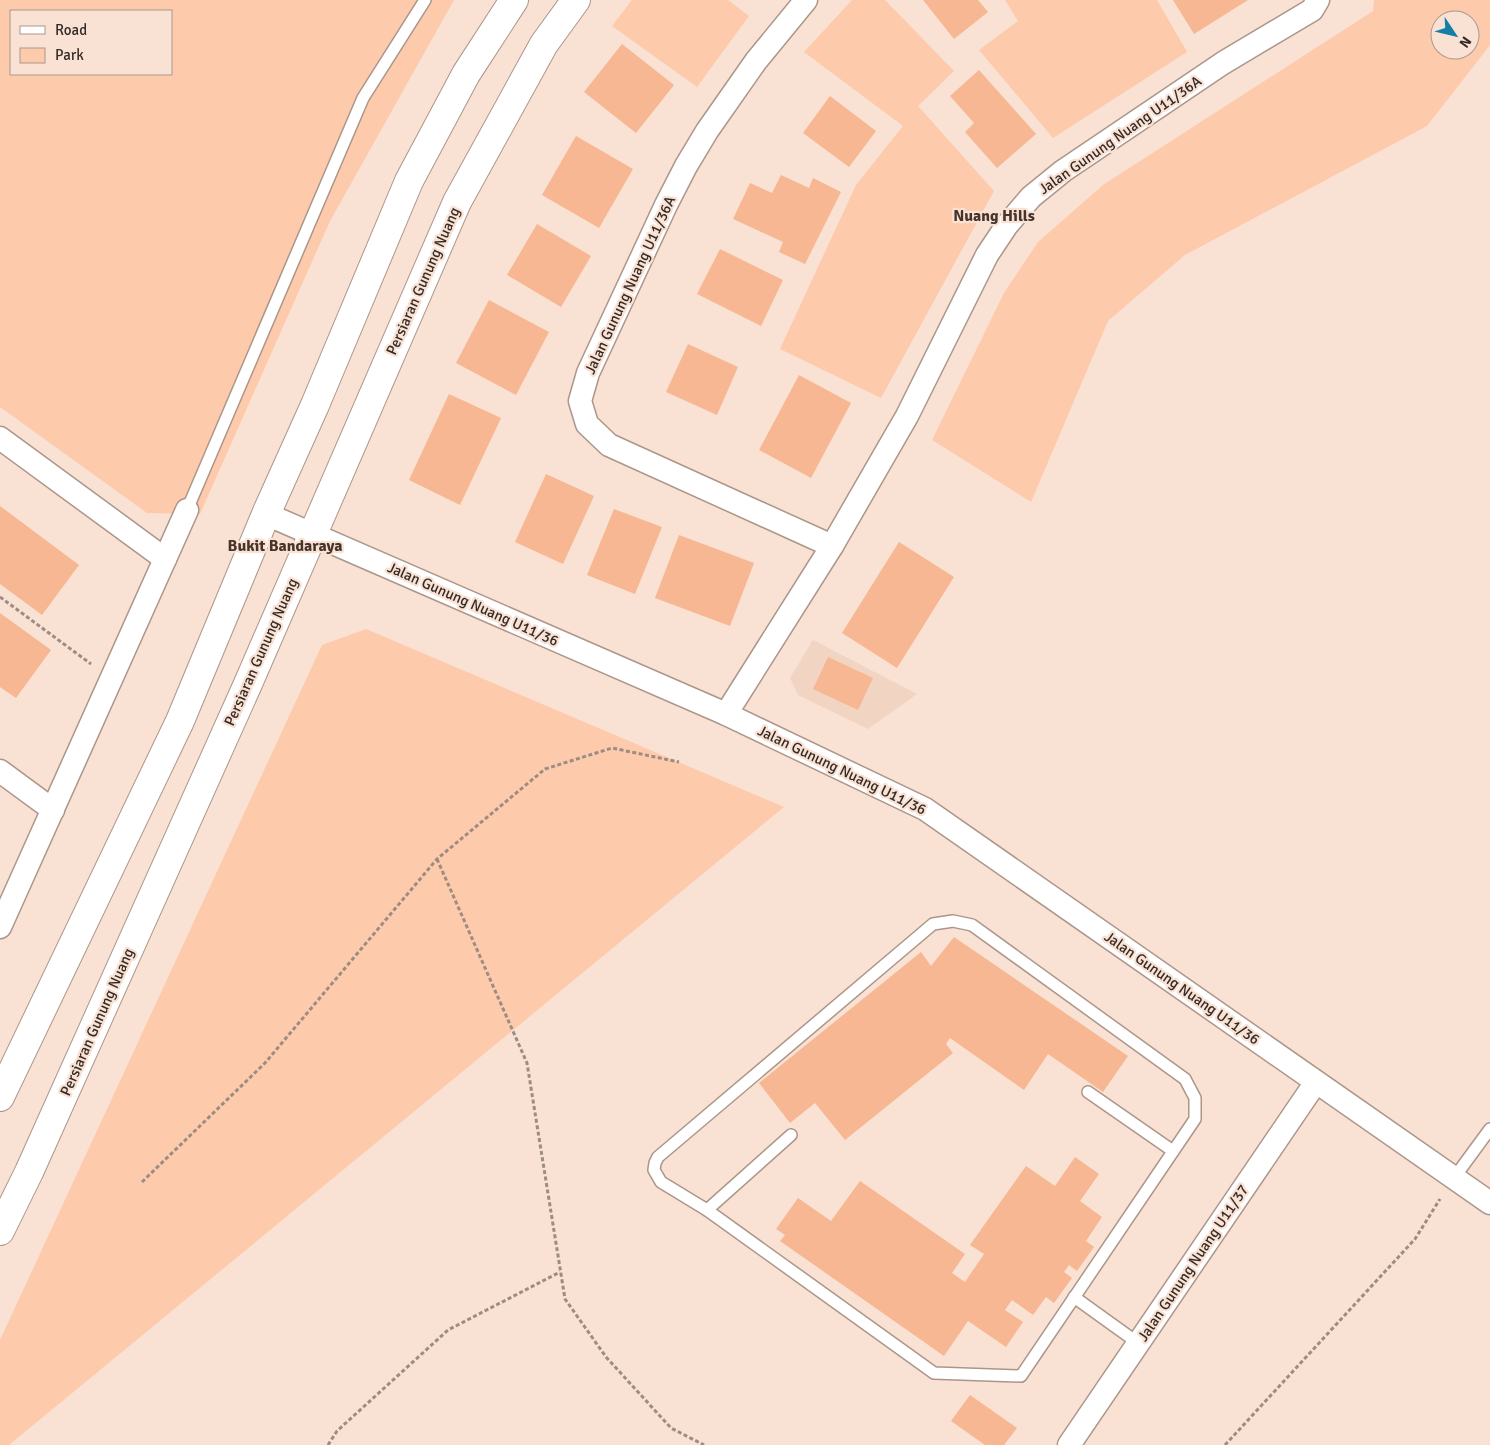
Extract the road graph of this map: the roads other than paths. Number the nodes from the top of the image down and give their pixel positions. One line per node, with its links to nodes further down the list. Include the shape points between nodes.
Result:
1 (425, 0): 7 (lane, via 363,98)
2 (514, 0): 8 (street, via 466,74 410,181)
3 (576, 0): 9 (street, Persiaran Gunung Nuang, via 544,44 457,202)
4 (806, 0): 10 (street, Jalan Gunung Nuang U11/36A, via 756,61 686,166 588,373 580,401 587,424 609,445)
5 (1318, 0): 10 (street, Jalan Gunung Nuang U11/36A, via 1312,10 1223,64 1063,171 1031,197 1007,225 988,255 907,416)
6 (0, 438): 11 (street)
7 (187, 510): 11 (street)
8 (266, 514): 9 (street, Jalan Gunung Nuang U11/36); 16 (street, via 180,722)
9 (313, 534): 12 (street, Jalan Gunung Nuang U11/36); 26 (street, Persiaran Gunung Nuang)
10 (832, 546): 12 (street, Jalan Gunung Nuang U11/36A)
11 (165, 559): 14 (street)
12 (726, 714): 17 (street, Jalan Gunung Nuang U11/36, via 925,809)
13 (0, 771): 14 (street)
14 (53, 810): 15 (street)
15 (0, 927)
16 (7, 1073): 19 (street)
17 (1316, 1082): 23 (street, Jalan Gunung Nuang U11/36); 28 (street, Jalan Gunung Nuang U11/37)
18 (1088, 1092): 22 (lane)
19 (0, 1097)
20 (1490, 1129): 23 (lane)
21 (791, 1135): 25 (lane)
22 (1173, 1151): 25 (lane, via 1195,1119 1195,1098 1185,1079 972,925 953,921 932,924 658,1157 654,1170 661,1182); 27 (lane)
23 (1454, 1178): 24 (street, Jalan Gunung Nuang U11/36)
24 (1490, 1203)
25 (706, 1210): 27 (lane, via 934,1373 1021,1376)
26 (0, 1231)
27 (1074, 1297): 28 (lane)
28 (1138, 1343): 29 (street, Jalan Gunung Nuang U11/37)
29 (1069, 1445)

